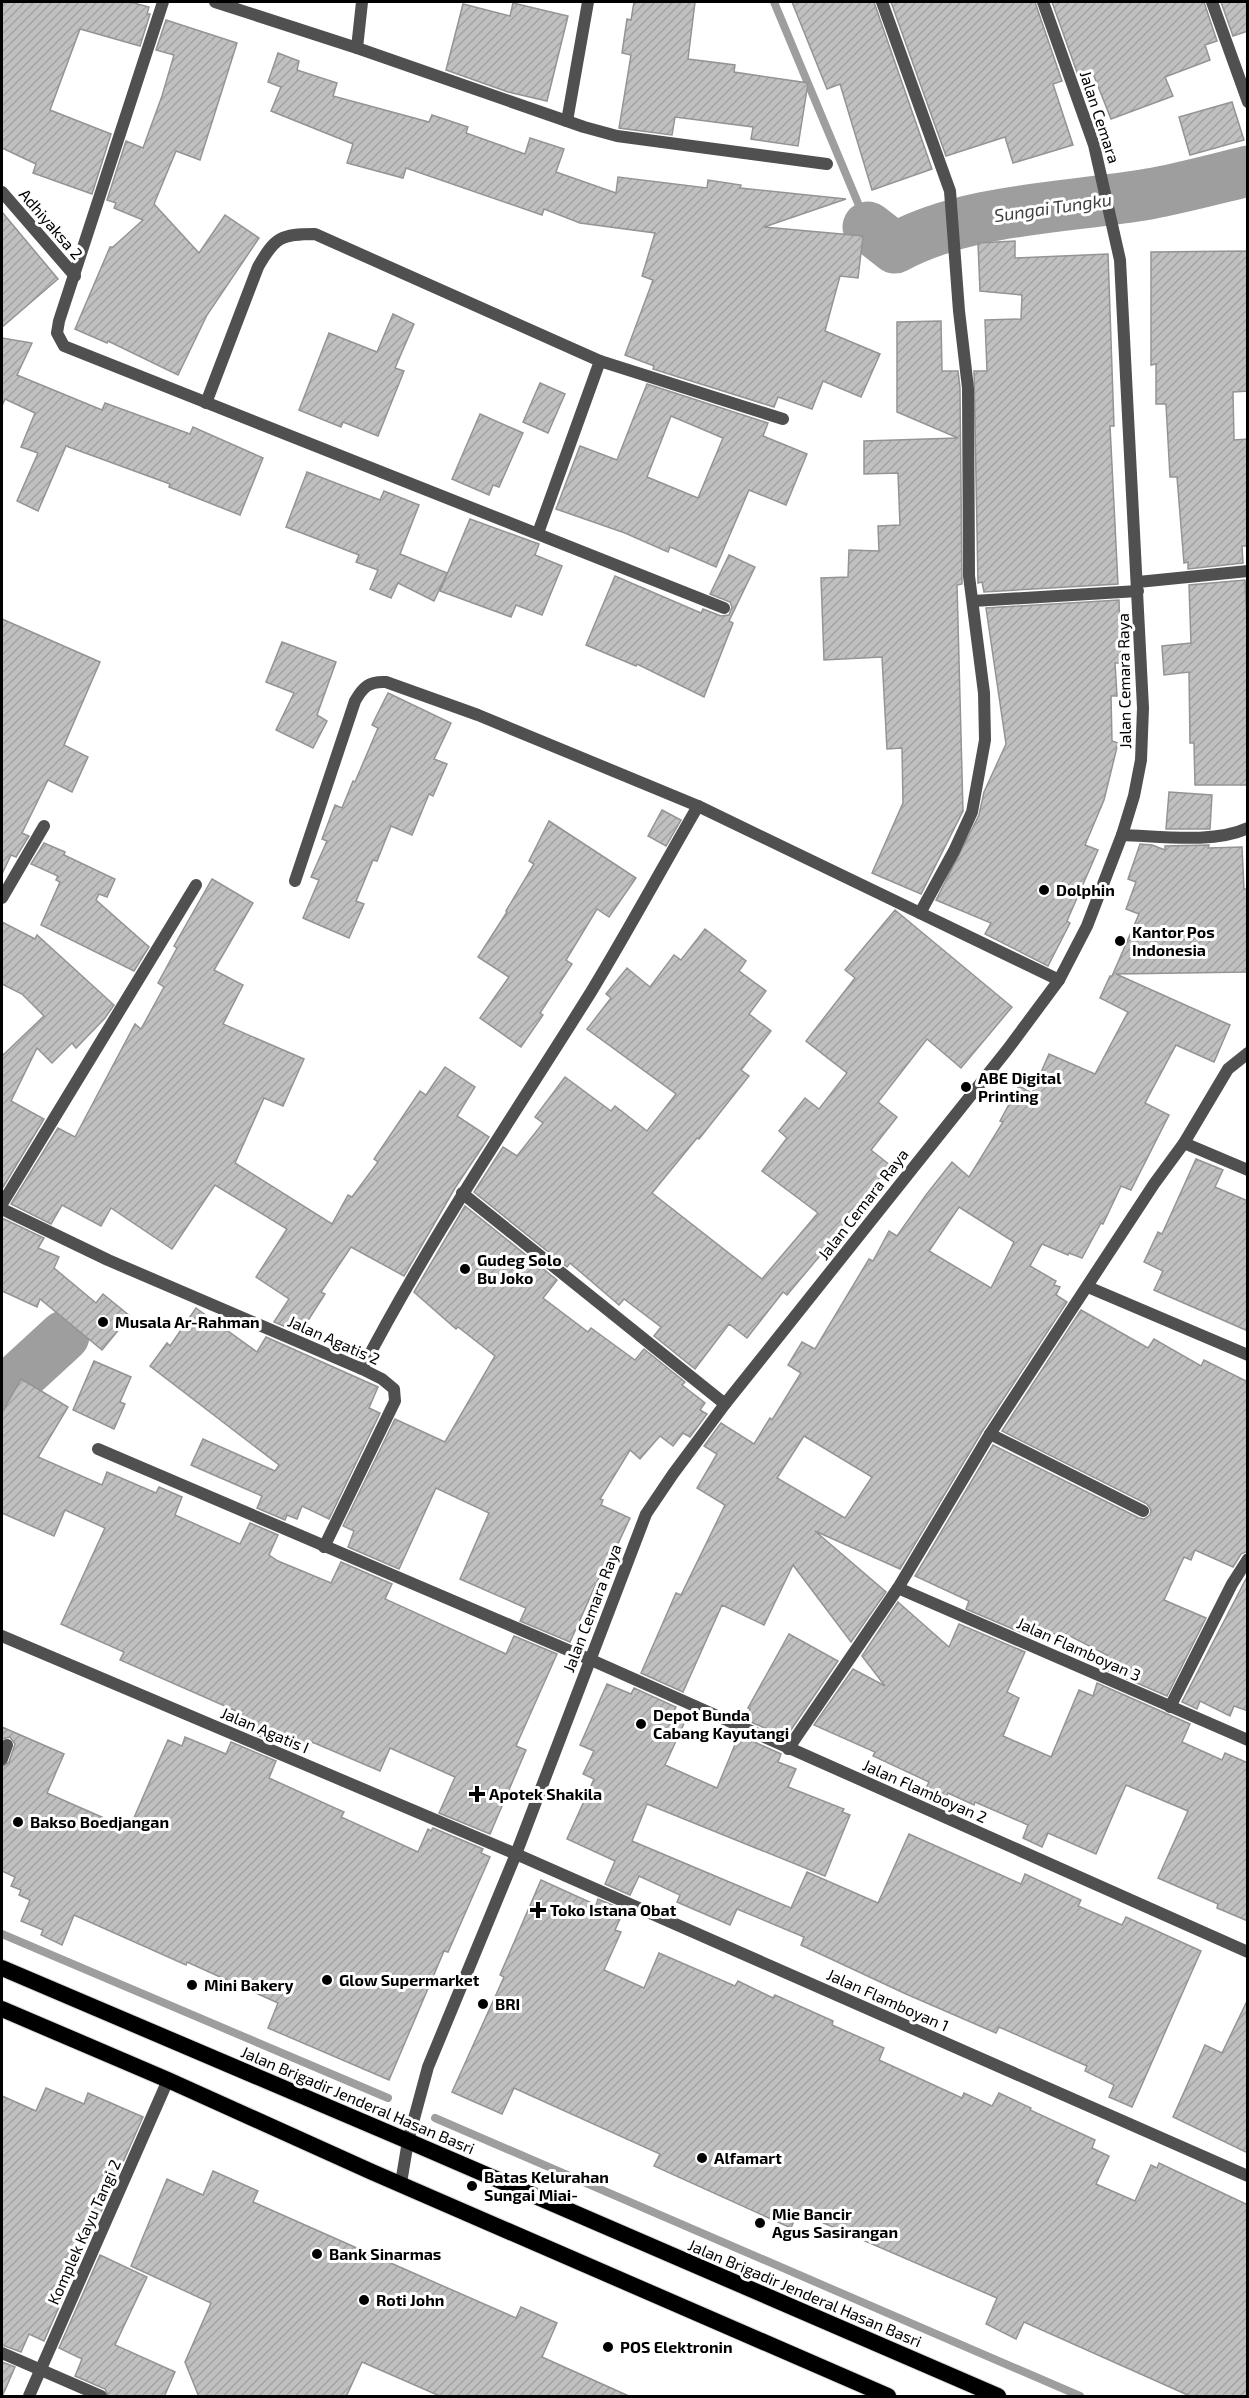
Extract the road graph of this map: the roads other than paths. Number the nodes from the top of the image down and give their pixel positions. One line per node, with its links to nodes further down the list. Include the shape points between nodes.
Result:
1 (163, 2): 14 (street)
2 (215, 2): 8 (street)
3 (362, 2): 8 (street)
4 (588, 2): 10 (street)
5 (882, 2): 21 (street, via 950,191 968,388 969,576)
6 (1043, 2): 13 (street, Jalan Cemara, via 1096,154)
7 (1212, 2): 9 (street)
8 (357, 48): 10 (street)
9 (1248, 102)
10 (567, 121): 11 (street, via 617,136)
11 (827, 164)
12 (2, 192): 14 (street, Adhiyaksa 2)
13 (1116, 245): 20 (street, Jalan Cemara Raya, via 1120,260)
14 (75, 276): 16 (street, via 57,333 64,346)
15 (600, 361): 16 (street, via 315,234 302,234 280,238 258,267); 17 (street); 18 (street)
16 (206, 403): 18 (street)
17 (783, 419)
18 (538, 533): 22 (street)
19 (1248, 572): 20 (street)
20 (1138, 587): 21 (street); 26 (street, Jalan Cemara Raya, via 1141,760)
21 (973, 601): 30 (street, via 984,693 985,740 980,773 972,812)
22 (724, 608)
23 (698, 806): 27 (street, via 478,716 386,682 374,682 363,687 355,701); 30 (street); 35 (street, via 592,990)
24 (44, 826): 29 (street)
25 (1248, 828): 26 (street, via 1199,837)
26 (1122, 836): 31 (street, Jalan Cemara Raya, via 1091,916)
27 (295, 881)
28 (196, 885): 36 (street)
29 (2, 898)
30 (920, 913): 31 (street)
31 (1059, 980): 41 (street, Jalan Cemara Raya)
32 (1248, 1053): 33 (street, via 1228,1069)
33 (1184, 1143): 34 (street); 38 (street)
34 (1248, 1170)
35 (462, 1193): 40 (street); 41 (street)
36 (2, 1204)
37 (2, 1209): 40 (street, Jalan Agatis 2, via 108,1260)
38 (1088, 1287): 39 (street); 42 (street)
39 (1248, 1355)
40 (363, 1369): 45 (street, Jalan Agatis 2, via 394,1389 396,1398)
41 (725, 1404): 49 (street, Jalan Cemara Raya, via 646,1514)
42 (990, 1434): 44 (street); 47 (street)
43 (98, 1449): 45 (street, Jalan Flamboyan 2)
44 (1143, 1511)
45 (324, 1547): 49 (street, Jalan Flamboyan 2)
46 (1248, 1559): 50 (street)
47 (898, 1588): 50 (street, Jalan Flamboyan 3); 53 (street)
48 (2, 1636): 55 (street, Jalan Agatis I)
49 (589, 1659): 53 (street, Jalan Flamboyan 2); 55 (street, Jalan Cemara Raya)
50 (1170, 1707): 51 (street, Jalan Flamboyan 3)
51 (1248, 1740)
52 (7, 1745): 54 (street)
53 (788, 1749): 56 (street, Jalan Flamboyan 2)
54 (2, 1759)
55 (516, 1854): 60 (street, Jalan Cemara Raya, via 428,2067); 61 (street, Jalan Flamboyan 1)
56 (1248, 1952)
57 (2, 1968): 60 (highway, Jalan Brigadir Jenderal Hasan Basri)
58 (2, 2009): 59 (highway)
59 (168, 2080): 62 (highway); 64 (street, Komplek Kayu Tangi 2)
60 (408, 2140): 62 (street, Jalan Cemara Raya); 68 (highway, Jalan Brigadir Jenderal Hasan Basri)
61 (1248, 2176)
62 (402, 2183): 67 (highway)
63 (2, 2353): 64 (street)
64 (41, 2370): 65 (street, Komplek Kayu Tangi 2); 66 (street)
65 (29, 2397)
66 (101, 2397)
67 (888, 2397)
68 (998, 2397)

